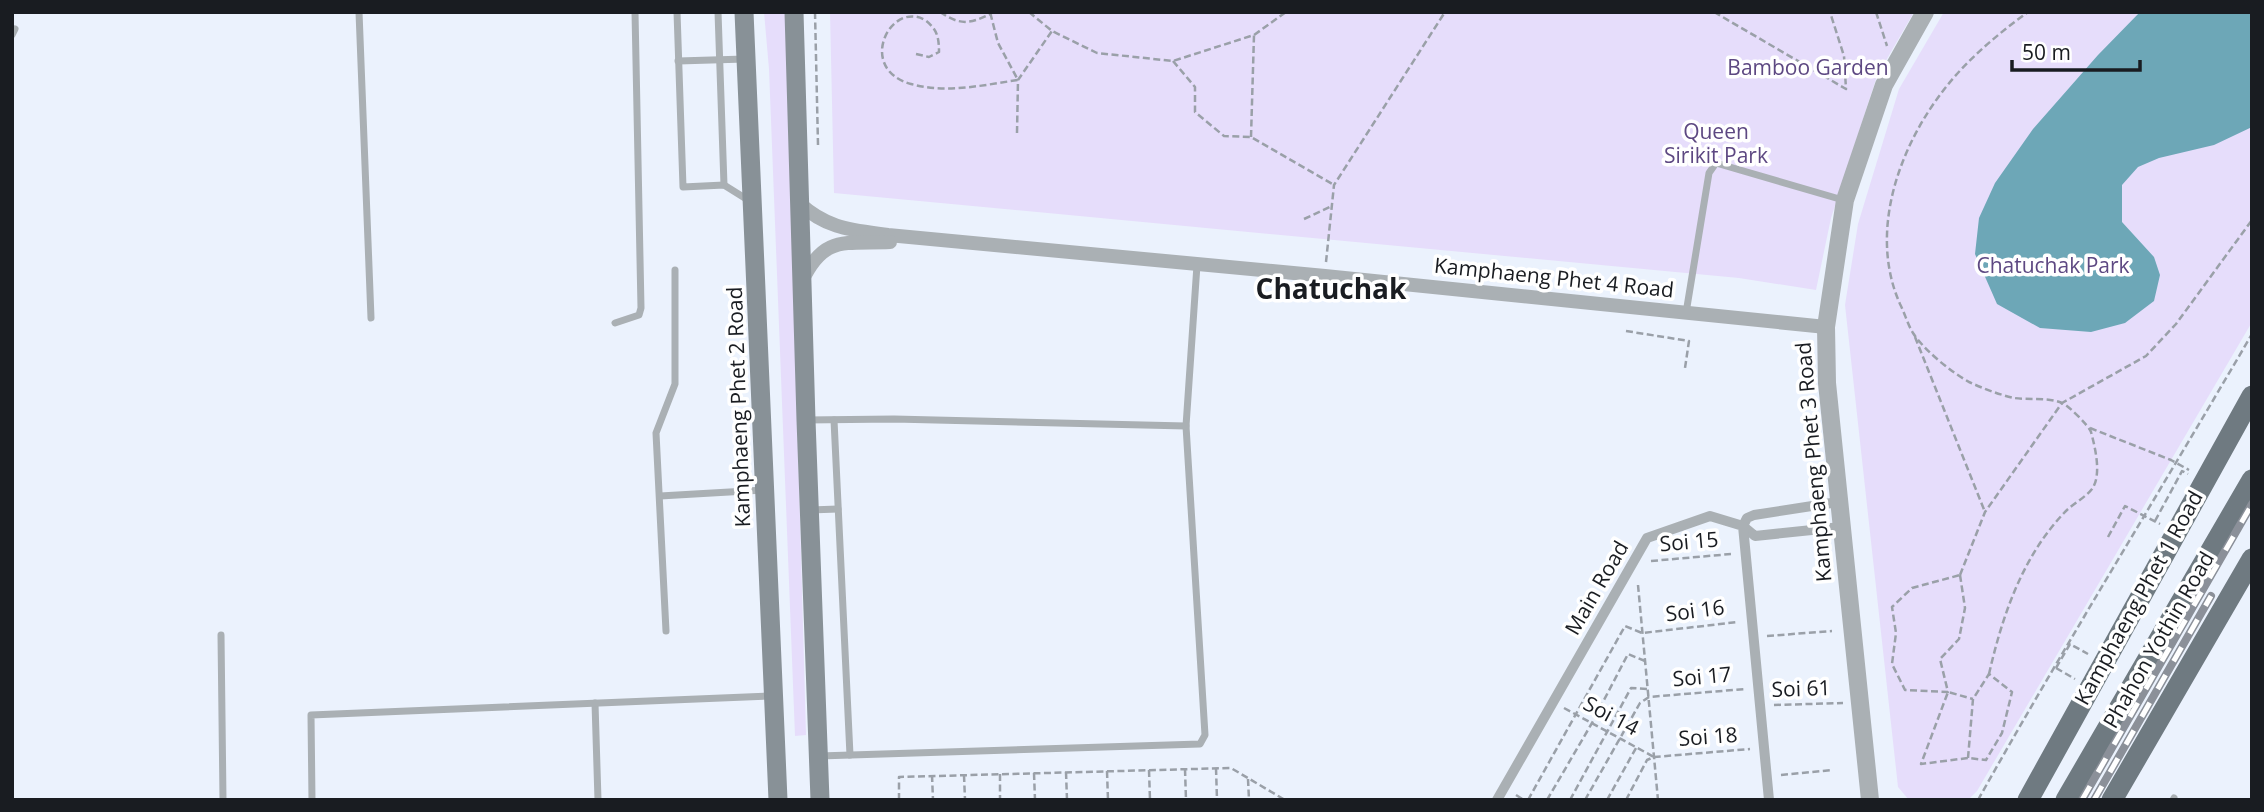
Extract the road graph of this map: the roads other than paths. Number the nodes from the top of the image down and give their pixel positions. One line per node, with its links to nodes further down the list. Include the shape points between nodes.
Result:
1 (359, 12): 20 (lane)
2 (635, 12): 21 (lane, via 641,308 633,319)
3 (677, 12): 10 (lane)
4 (718, 12): 8 (lane)
5 (744, 12): 9 (main road, Kamphaeng Phet 2 Road)
6 (794, 12): 13 (main road)
7 (1925, 12): 12 (street, Kamphaeng Phet 3 Road, via 1884,85)
8 (720, 59): 9 (lane); 10 (lane); 11 (lane)
9 (746, 59): 14 (main road, Kamphaeng Phet 2 Road)
10 (678, 61): 11 (lane, via 683,187)
11 (724, 185): 14 (lane)
12 (1845, 200): 19 (lane, via 1716,163 1709,173); 22 (street, Kamphaeng Phet 3 Road)
13 (799, 203): 15 (street, Kamphaeng Phet 4 Road, via 841,229); 18 (main road)
14 (754, 205): 28 (main road, Kamphaeng Phet 2 Road)
15 (944, 241): 16 (street, Kamphaeng Phet 4 Road); 18 (street, Kamphaeng Phet 4 Road, via 829,246 818,254)
16 (1198, 265): 19 (street, Kamphaeng Phet 4 Road); 26 (lane)
17 (675, 270): 29 (lane, via 675,384 656,433)
18 (801, 283): 24 (main road)
19 (1686, 313): 22 (street, Kamphaeng Phet 4 Road)
20 (371, 318)
21 (615, 323)
22 (1826, 327): 30 (street, Kamphaeng Phet 3 Road)
23 (2252, 396): 50 (main road, Kamphaeng Phet 1 Road)
24 (806, 420): 25 (lane); 32 (main road)
25 (834, 420): 26 (lane); 31 (lane)
26 (1186, 426): 40 (lane, via 1205,735 1200,744)
27 (2252, 480): 51 (main road, Phahon Yothin Road)
28 (764, 490): 29 (lane); 38 (main road, Kamphaeng Phet 2 Road)
29 (660, 496): 36 (lane)
30 (1838, 502): 33 (street, via 1755,515); 34 (street, Kamphaeng Phet 3 Road)
31 (838, 509): 32 (lane); 40 (lane)
32 (809, 510): 41 (main road)
33 (1743, 526): 34 (street, Main Road, via 1755,536); 47 (street, Main Road, via 1710,516 1647,538); 48 (street)
34 (1841, 527): 49 (street, Kamphaeng Phet 3 Road)
35 (2252, 559): 52 (main road, Phahon Yothin Road)
36 (666, 631)
37 (221, 635): 42 (lane)
38 (775, 696): 39 (lane); 45 (main road, Kamphaeng Phet 2 Road)
39 (595, 703): 43 (lane, via 311,715); 44 (lane)
40 (850, 755): 41 (lane)
41 (818, 756): 46 (main road)
42 (223, 800)
43 (312, 800)
44 (598, 800)
45 (778, 800)
46 (820, 800)
47 (1497, 800)
48 (1769, 800)
49 (1870, 800)
50 (2028, 800)
51 (2066, 800)
52 (2112, 800)

